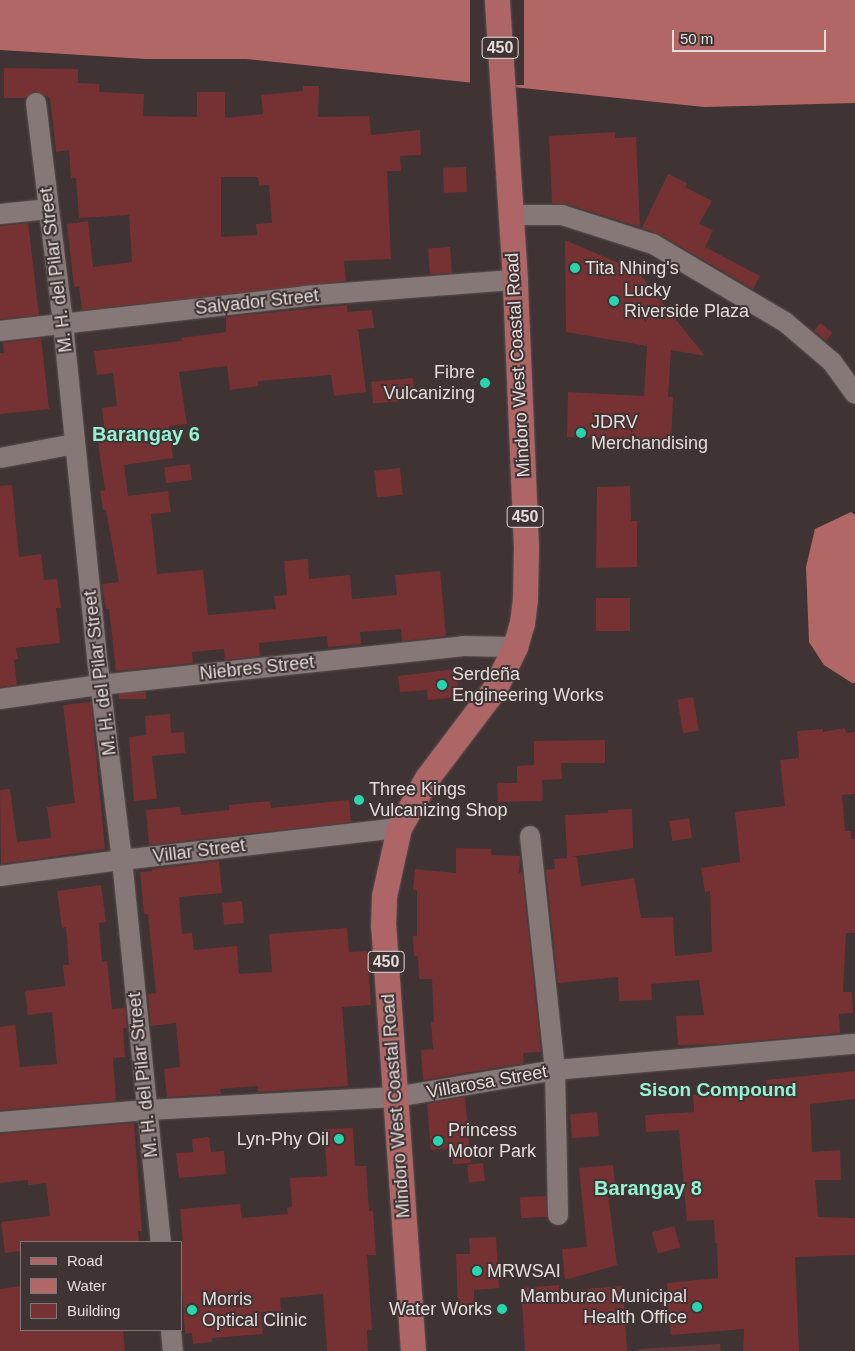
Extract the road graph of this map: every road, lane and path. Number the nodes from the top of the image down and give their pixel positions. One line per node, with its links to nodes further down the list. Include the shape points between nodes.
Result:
1 (498, 0): 5 (main road, Mindoro West Coastal Road / 450)
2 (36, 103): 3 (street, M. H. del Pilar Street)
3 (49, 209): 4 (street); 7 (street, M. H. del Pilar Street)
4 (0, 214)
5 (510, 215): 6 (main road, Mindoro West Coastal Road / 450); 9 (street, via 562,215 653,244 785,322 832,362)
6 (515, 280): 7 (street, Salvador Street, via 306,296); 12 (main road, Mindoro West Coastal Road / 450, via 526,547 522,623)
7 (63, 323): 8 (street, Salvador Street); 10 (street, M. H. del Pilar Street)
8 (0, 331)
9 (855, 394)
10 (75, 444): 11 (street); 13 (street, M. H. del Pilar Street)
11 (0, 458)
12 (516, 647): 13 (street, Niebres Street, via 462,646); 15 (main road, Mindoro West Coastal Road / 450, via 495,688 427,778)
13 (100, 684): 14 (street, Niebres Street); 17 (street, M. H. del Pilar Street)
14 (0, 699)
15 (399, 828): 17 (street, Villar Street); 21 (main road, Mindoro West Coastal Road / 450, via 384,896 383,926)
16 (530, 836): 20 (street)
17 (122, 860): 18 (street, Villar Street); 22 (street, M. H. del Pilar Street)
18 (0, 876)
19 (855, 1044): 20 (street, Villarosa Street)
20 (555, 1070): 21 (street, Villarosa Street); 24 (street)
21 (396, 1098): 22 (street, Villarosa Street); 28 (main road, Mindoro West Coastal Road / 450)
22 (146, 1110): 23 (street, Villarosa Street); 25 (street, M. H. del Pilar Street)
23 (0, 1122)
24 (558, 1215)
25 (161, 1241)
26 (171, 1331): 27 (street)
27 (173, 1351)
28 (413, 1351)

